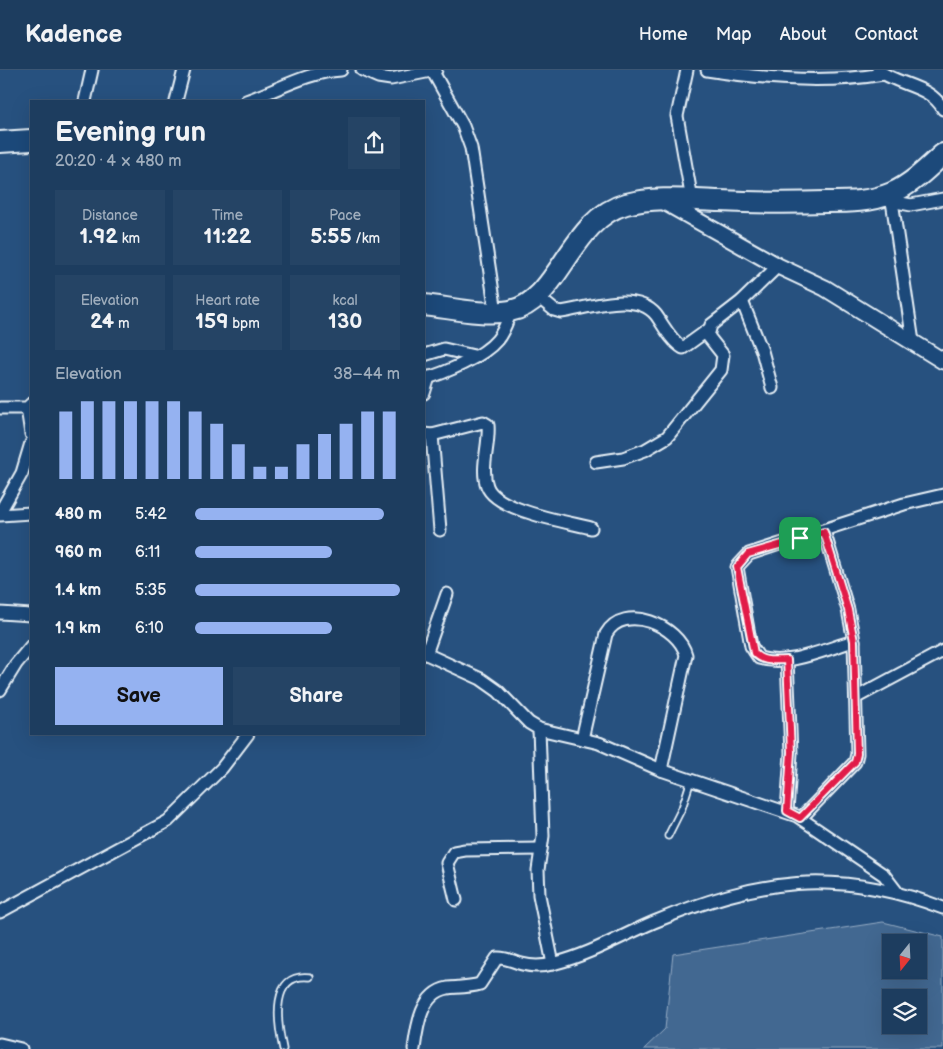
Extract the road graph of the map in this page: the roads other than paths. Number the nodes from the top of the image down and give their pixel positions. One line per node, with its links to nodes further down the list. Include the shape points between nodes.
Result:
1 (92, 70): 9 (street)
2 (184, 70): 10 (street)
3 (342, 70): 11 (street, via 305,78)
4 (362, 70): 7 (street, via 391,79)
5 (688, 70): 18 (street, via 677,116)
6 (707, 70): 8 (street, via 740,75 836,79)
7 (434, 71): 24 (street, via 471,148)
8 (881, 72): 12 (street, via 933,95)
9 (85, 100)
10 (176, 100)
11 (252, 100)
12 (943, 109)
13 (30, 140): 14 (highway)
14 (0, 142)
15 (943, 154): 19 (highway)
16 (659, 199): 18 (highway); 20 (street); 21 (highway, via 624,204 596,220)
17 (943, 199): 19 (street, via 911,205)
18 (692, 200): 19 (highway)
19 (885, 200): 26 (street)
20 (778, 266): 22 (street); 26 (street, via 825,288)
21 (537, 296): 24 (highway, via 526,305); 25 (street, via 561,312 635,302 650,309 682,348)
22 (742, 301): 25 (street); 31 (street, via 762,351)
23 (425, 305): 24 (highway)
24 (503, 312): 28 (street, via 498,339)
25 (708, 330): 37 (street, via 708,336 723,355 721,370 666,437 638,453)
26 (913, 342): 29 (street)
27 (425, 355): 28 (street, via 444,349)
28 (474, 356): 30 (street)
29 (943, 361)
30 (426, 378)
31 (772, 388)
32 (29, 406): 33 (street); 34 (street)
33 (0, 408)
34 (30, 420)
35 (428, 435): 41 (street, via 483,422 488,425 485,474 491,493 530,513); 42 (street)
36 (30, 446): 39 (street, via 22,473)
37 (596, 462)
38 (943, 495): 43 (street, via 904,504)
39 (0, 513): 40 (street)
40 (30, 513)
41 (591, 528)
42 (440, 530)
43 (824, 532): 47 (street); 51 (street, via 748,554 737,567 754,653 767,660)
44 (448, 594): 50 (street)
45 (0, 613): 46 (street)
46 (30, 614)
47 (854, 641): 51 (street); 53 (street)
48 (30, 647): 52 (street)
49 (943, 651): 53 (street)
50 (425, 654): 54 (street, via 481,679 498,691 529,723)
51 (787, 660): 59 (street, via 791,752)
52 (0, 690)
53 (857, 697): 60 (street, via 857,759)
54 (539, 728): 56 (street); 62 (street)
55 (247, 735): 66 (street, via 222,768 168,821)
56 (582, 739): 57 (street); 57 (street, via 606,634 620,620 650,622 676,637 684,646 686,656)
57 (661, 770): 58 (street)
58 (691, 780): 59 (street); 61 (lane)
59 (787, 811): 60 (street)
60 (800, 818): 63 (street, via 884,875)
61 (668, 836)
62 (541, 849): 64 (street, via 454,852 447,863); 67 (street, via 539,895)
63 (897, 892): 65 (street); 67 (street, via 823,882 759,888 690,908 598,949)
64 (456, 900)
65 (943, 908)
66 (0, 912)
67 (553, 964): 72 (street, via 532,966 500,958 494,960 480,984 437,991 420,1015)
68 (310, 977): 71 (lane, via 298,975 290,978 280,998 278,1017)
69 (0, 1044): 70 (street)
70 (21, 1049)
71 (283, 1049)
72 (414, 1049)

